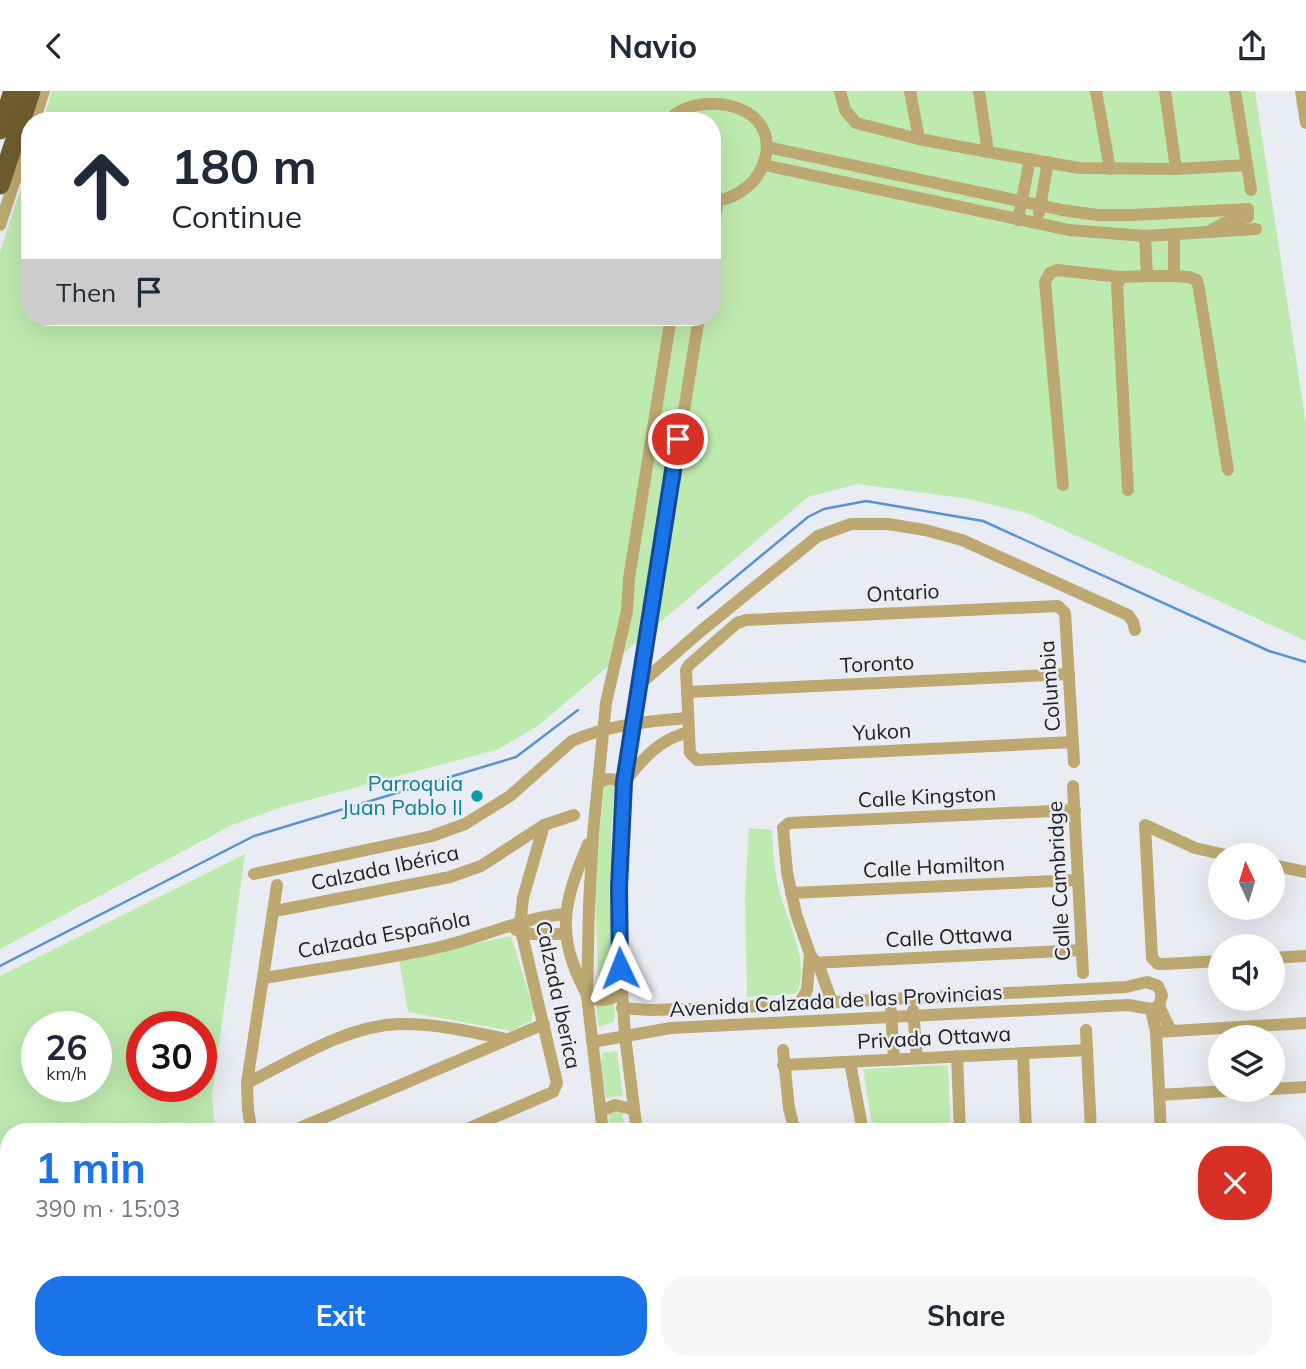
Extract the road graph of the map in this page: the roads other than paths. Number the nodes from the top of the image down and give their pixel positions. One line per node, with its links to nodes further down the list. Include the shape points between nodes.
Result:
1 (13, 91): 17 (highway)
2 (31, 91): 12 (highway)
3 (44, 91): 13 (street)
4 (840, 91): 18 (street, via 845,110 856,123)
5 (910, 91): 18 (street)
6 (979, 91): 20 (street)
7 (1096, 91): 26 (street)
8 (1165, 91): 27 (street)
9 (1236, 91): 25 (street)
10 (1301, 91): 16 (street)
11 (695, 94): 14 (street); 19 (street, via 730,96 750,107 762,125)
12 (24, 112)
13 (37, 112)
14 (673, 112)
15 (21, 121): 28 (highway)
16 (1306, 123)
17 (0, 130)
18 (919, 139): 20 (street)
19 (767, 147): 24 (street); 31 (street)
20 (988, 152): 21 (street)
21 (1030, 159): 23 (street); 31 (street)
22 (21, 161): 35 (street)
23 (1048, 162): 26 (street); 32 (street)
24 (764, 165): 30 (street, via 754,182 737,195); 33 (street)
25 (1247, 165): 27 (street); 29 (street)
26 (1110, 169): 27 (street)
27 (1176, 169)
28 (0, 185)
29 (1251, 190)
30 (721, 199)
31 (1022, 202): 32 (street); 33 (street)
32 (1040, 206): 34 (street); 37 (street, via 1097,215 1248,209 1245,218)
33 (1018, 220): 34 (street)
34 (1036, 224): 39 (street)
35 (0, 225)
36 (1256, 229): 37 (street)
37 (1210, 231): 38 (street)
38 (1174, 235): 39 (street); 41 (street)
39 (1145, 236): 40 (street)
40 (1147, 276): 41 (street); 42 (street)
41 (1174, 276): 47 (street, via 1197,280)
42 (1120, 277): 48 (street, via 1057,270 1049,273 1045,282); 49 (street, via 1116,286)
43 (670, 326): 45 (street)
44 (697, 326): 46 (street)
45 (652, 434): 46 (street); 51 (street)
46 (678, 439): 52 (street)
47 (1228, 470)
48 (1063, 485)
49 (1128, 490)
50 (1062, 608): 54 (street, Columbia); 56 (street, Ontario, via 746,620 689,665)
51 (627, 611): 52 (street); 59 (street)
52 (650, 615): 55 (street)
53 (1135, 630): 55 (street, via 1128,615 962,540 888,524 851,524 817,536)
54 (1069, 674): 56 (street, Toronto); 60 (street, Columbia)
55 (640, 684): 57 (street)
56 (687, 692): 58 (street)
57 (633, 725): 58 (street); 59 (street); 62 (street)
58 (688, 725): 60 (street, Yukon, via 694,759); 62 (street, via 656,747)
59 (603, 730): 63 (street); 72 (street, via 572,741 510,796 465,824 432,836)
60 (1073, 742): 61 (street, Columbia)
61 (1074, 762)
62 (624, 783): 63 (street, via 612,778); 90 (street, via 619,887)
63 (598, 784): 68 (street)
64 (1073, 786): 65 (street, Calle Cambridge)
65 (1074, 810): 73 (street, Calle Cambridge); 75 (street, Calle Kingston, via 789,823 783,828)
66 (574, 815): 67 (street, Calzada Ibérica)
67 (544, 825): 76 (street, Calzada Ibérica, via 481,866 450,877); 78 (street, Calzada Iberica)
68 (593, 834): 77 (street); 91 (street)
69 (1208, 851): 84 (street, via 1145,825)
70 (1285, 867): 71 (street)
71 (1306, 871)
72 (254, 874)
73 (1078, 880): 75 (street, Calle Hamilton); 80 (street, Calle Cambridge)
74 (277, 885): 76 (street)
75 (791, 894): 83 (street)
76 (275, 911): 88 (street)
77 (565, 914): 78 (street); 79 (street)
78 (517, 927): 79 (street); 88 (street, Calzada Española, via 441,947); 101 (street, Calzada Iberica)
79 (565, 935): 91 (street)
80 (1082, 950): 83 (street, Calle Ottawa); 87 (street, Calle Cambridge)
81 (1306, 956): 82 (street)
82 (1285, 957)
83 (812, 960): 94 (street); 95 (street)
84 (1155, 961): 86 (street); 89 (street)
85 (1208, 962): 86 (street)
86 (1172, 964): 89 (street)
87 (1083, 973)
88 (265, 978): 116 (street)
89 (1152, 984): 92 (street, Avenida Calzada de las Provincias); 96 (street, via 1162,995)
90 (622, 993): 91 (street, via 605,1000); 97 (street)
91 (587, 996): 107 (street)
92 (912, 998): 93 (street, Avenida Calzada de las Provincias); 98 (street)
93 (890, 999): 94 (street, Avenida Calzada de las Provincias); 99 (street)
94 (832, 1002): 95 (street, Avenida Calzada de las Provincias)
95 (800, 1004): 97 (street, Avenida Calzada de las Provincias)
96 (1155, 1007): 98 (street, Avenida Calzada de las Provincias); 103 (street); 104 (street)
97 (622, 1008): 105 (street)
98 (913, 1015): 99 (street, Avenida Calzada de las Provincias); 112 (street)
99 (891, 1016): 105 (street, Avenida Calzada de las Provincias, via 671,1028); 113 (street)
100 (1306, 1023): 104 (street)
101 (544, 1024): 106 (street); 125 (street, Calzada Iberica, via 556,1083 553,1092)
102 (1086, 1030): 108 (street)
103 (1156, 1031): 104 (street); 120 (street)
104 (1171, 1031)
105 (625, 1036): 107 (street, Avenida Calzada de las Provincias); 121 (street)
106 (506, 1039): 116 (street, via 441,1026 398,1024 368,1029); 124 (street)
107 (592, 1042): 122 (street)
108 (1087, 1049): 110 (street, Privada Ottawa); 132 (street)
109 (783, 1050): 115 (street)
110 (1023, 1053): 111 (street, Privada Ottawa); 131 (street)
111 (957, 1056): 112 (street, Privada Ottawa); 130 (street)
112 (917, 1058): 113 (street, Privada Ottawa)
113 (894, 1060): 114 (street, Privada Ottawa)
114 (850, 1062): 115 (street, Privada Ottawa); 129 (street)
115 (783, 1065): 128 (street)
116 (247, 1083): 123 (street)
117 (1306, 1087): 118 (street)
118 (1285, 1088)
119 (1208, 1092): 120 (street)
120 (1159, 1095): 133 (street)
121 (632, 1108): 122 (street, via 615,1105); 127 (street)
122 (601, 1111): 126 (street)
123 (250, 1123)
124 (311, 1123)
125 (481, 1123)
126 (602, 1123)
127 (634, 1123)
128 (793, 1123)
129 (861, 1123)
130 (960, 1123)
131 (1026, 1123)
132 (1091, 1123)
133 (1161, 1123)

